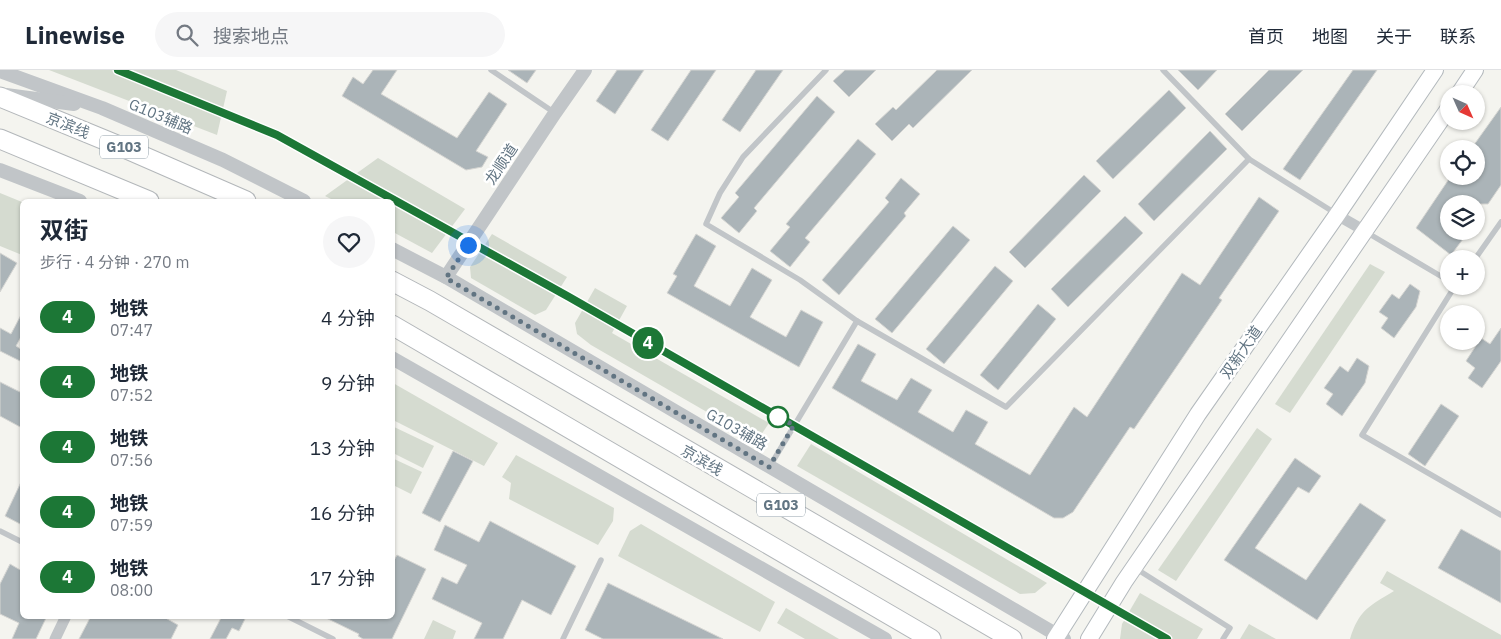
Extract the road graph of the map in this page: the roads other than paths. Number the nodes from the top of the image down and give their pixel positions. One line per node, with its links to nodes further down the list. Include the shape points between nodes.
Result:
1 (491, 70): 11 (lane)
2 (585, 70): 11 (street, 龙顺道)
3 (826, 70): 29 (lane, via 743,157 720,193 706,224 800,280)
4 (1163, 70): 14 (lane)
5 (1435, 70): 20 (main road, 双新大道)
6 (1475, 70): 8 (main road)
7 (0, 71): 10 (street, G103辅路)
8 (1465, 85)
9 (0, 95): 10 (street); 18 (highway, 京滨线 / G103)
10 (102, 108): 19 (street, G103辅路, via 223,160)
11 (555, 114): 26 (street, 龙顺道)
12 (1440, 121): 22 (main road)
13 (0, 139): 17 (highway, G103)
14 (1248, 159): 20 (lane); 29 (lane, via 1006,408)
15 (0, 170): 16 (street)
16 (75, 199)
17 (144, 199)
18 (241, 199)
19 (300, 199)
20 (1337, 214): 22 (street); 40 (main road, 双新大道, via 1198,414)
21 (1501, 222): 23 (lane)
22 (1364, 231): 25 (lane); 37 (main road)
23 (1481, 250)
24 (395, 251): 26 (street, G103辅路)
25 (1440, 276)
26 (446, 278): 32 (street, G103辅路)
27 (395, 283): 46 (highway, 京滨线 / G103)
28 (1449, 295): 33 (lane, via 1362,435)
29 (857, 321): 32 (lane)
30 (395, 327): 45 (highway, G103)
31 (395, 360): 44 (street)
32 (769, 467): 40 (street, G103辅路)
33 (1501, 515)
34 (0, 531): 35 (lane)
35 (20, 541)
36 (601, 560): 43 (lane)
37 (1134, 568): 47 (main road); 48 (lane, via 1230,628)
38 (65, 619): 41 (street)
39 (293, 619): 42 (lane)
40 (1059, 638)
41 (55, 639)
42 (334, 639)
43 (563, 639)
44 (885, 639)
45 (931, 639)
46 (1012, 639)
47 (1088, 639)
48 (1223, 639)

